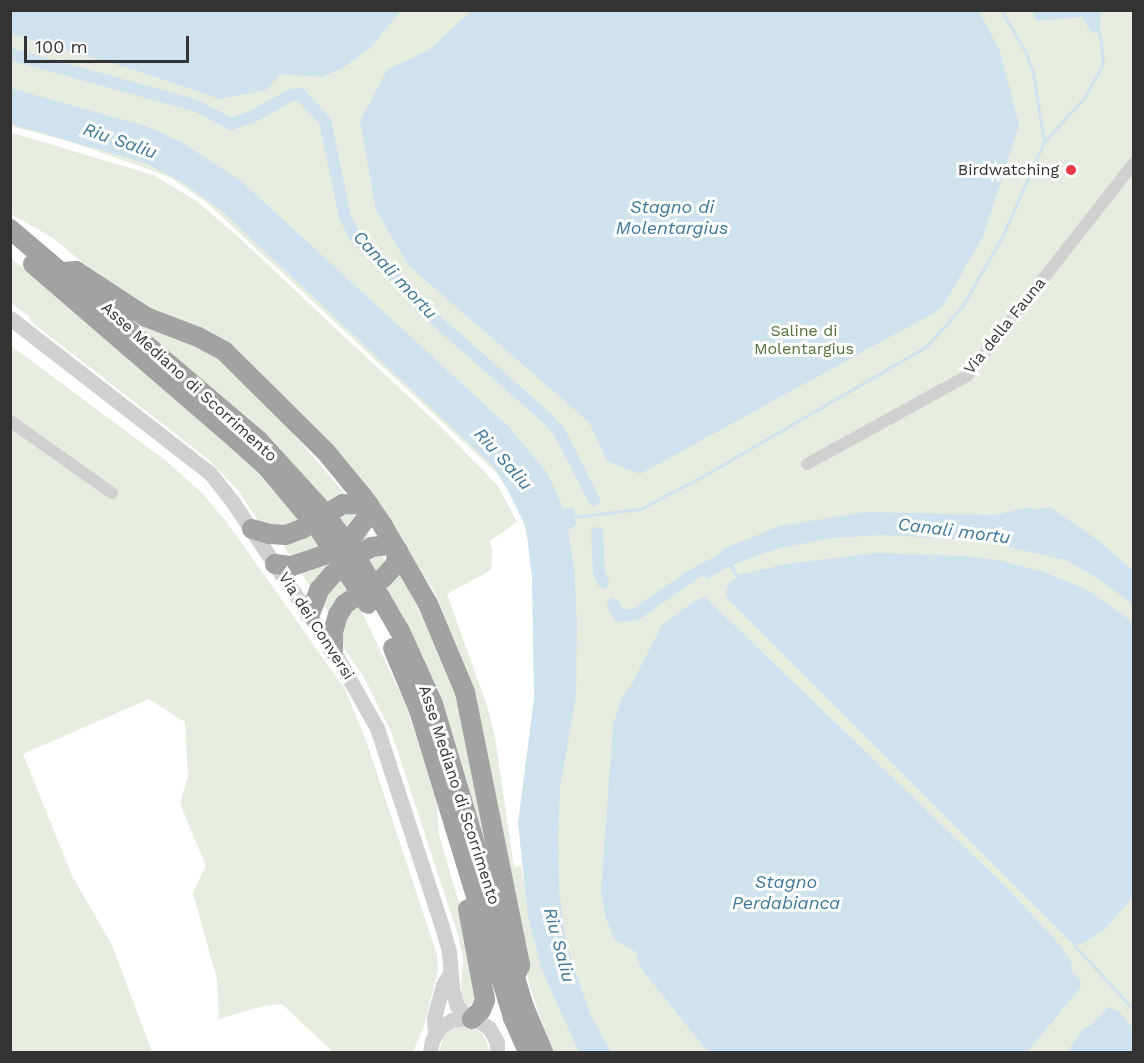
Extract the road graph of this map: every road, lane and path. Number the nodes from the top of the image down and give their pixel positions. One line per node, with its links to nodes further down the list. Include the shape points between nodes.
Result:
1 (1134, 163): 7 (street, Via della Fauna, via 967,376)
2 (10, 229): 4 (highway, Asse Mediano di Scorrimento)
3 (10, 245): 10 (highway, Asse Mediano di Scorrimento, via 237,440)
4 (63, 272): 9 (highway, via 76,271 146,317 198,336 224,351 326,452); 10 (highway, Asse Mediano di Scorrimento, via 259,441)
5 (10, 318): 11 (street, Via dei Conversi, via 199,463 221,485)
6 (10, 421): 8 (street)
7 (807, 464)
8 (112, 493)
9 (369, 505): 11 (highway, via 343,504 286,535); 12 (highway); 13 (highway, via 367,517 355,533 324,555 292,566)
10 (313, 511): 14 (highway, Asse Mediano di Scorrimento, bridge, via 348,546)
11 (252, 529): 13 (street, Via dei Conversi)
12 (398, 551): 15 (highway, via 388,545 358,554 319,590); 16 (highway, via 394,566 383,578 345,604 333,632); 19 (highway, via 428,604 465,692 520,966)
13 (275, 564): 15 (street, Via dei Conversi)
14 (374, 600): 17 (highway, Asse Mediano di Scorrimento, via 419,710); 19 (highway, Asse Mediano di Scorrimento, via 400,631 433,704)
15 (310, 614): 16 (street, Via dei Conversi)
16 (333, 650): 18 (street, Via dei Conversi, via 377,728 442,927)
17 (469, 874): 21 (highway, via 464,890 485,1000); 24 (highway, Asse Mediano di Scorrimento, via 513,1018)
18 (450, 973): 20 (street, Via dei Conversi); 21 (street, via 457,1006)
19 (515, 976): 25 (highway, Asse Mediano di Scorrimento)
20 (434, 1018): 22 (street, Via dei Conversi); 22 (street)
21 (471, 1018): 22 (street, via 452,1020); 23 (street, via 493,1033)
22 (429, 1047)
23 (497, 1053)
24 (528, 1053)
25 (543, 1053)

